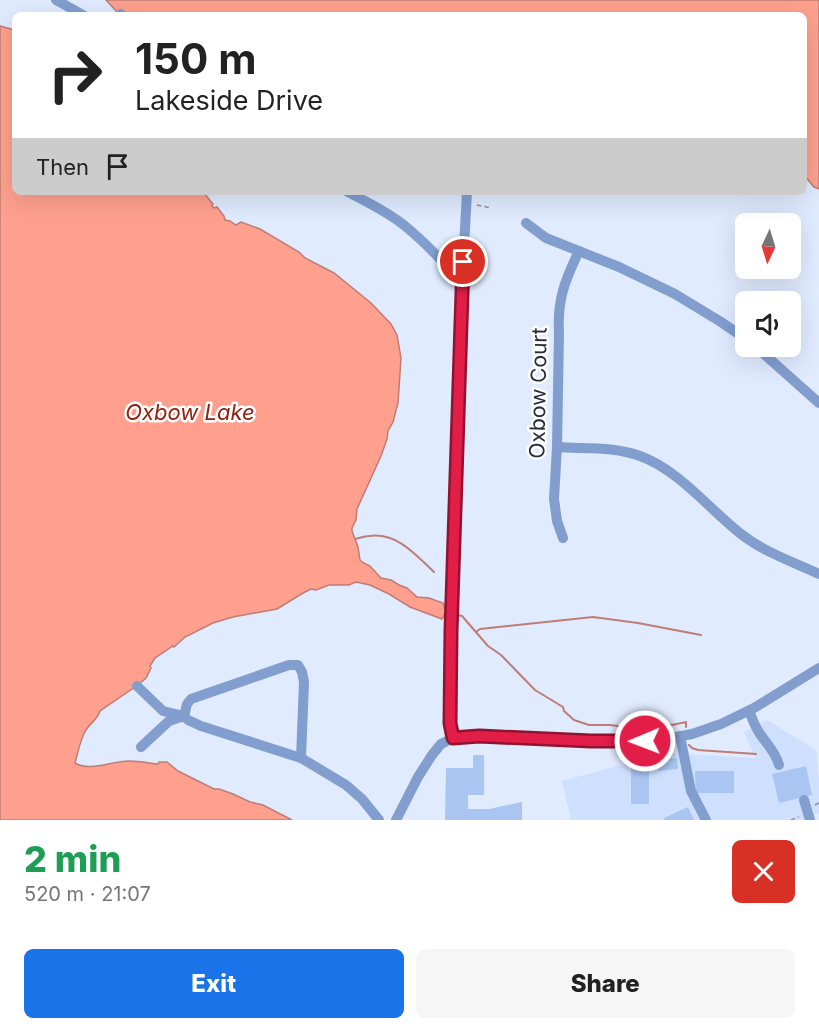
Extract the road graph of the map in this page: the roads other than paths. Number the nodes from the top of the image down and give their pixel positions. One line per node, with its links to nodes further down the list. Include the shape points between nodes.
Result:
1 (56, 0): 2 (street)
2 (78, 12)
3 (354, 195): 7 (street, via 404,225)
4 (466, 197): 7 (street)
5 (526, 223): 6 (street, via 546,238)
6 (579, 251): 8 (street, via 675,294); 11 (street, Oxbow Court, via 567,276 558,315)
7 (462, 283): 19 (street, via 451,631)
8 (735, 331)
9 (767, 357): 10 (street)
10 (819, 403)
11 (557, 447): 12 (street, Oxbow Court, via 554,499); 13 (street, via 619,450 655,462 742,535)
12 (563, 538)
13 (819, 574)
14 (819, 668): 16 (street)
15 (136, 686): 17 (street, via 163,711)
16 (749, 711): 18 (street); 22 (street)
17 (184, 716): 20 (street, via 169,721); 21 (street, via 201,726); 21 (street, via 191,699 298,665 304,682)
18 (680, 736): 19 (street, via 628,741); 26 (street, via 691,791)
19 (453, 738): 25 (street, via 432,755)
20 (141, 747)
21 (301, 758): 24 (street, via 346,785)
22 (779, 765)
23 (804, 800): 27 (street)
24 (379, 820)
25 (396, 820)
26 (706, 820)
27 (810, 820)

